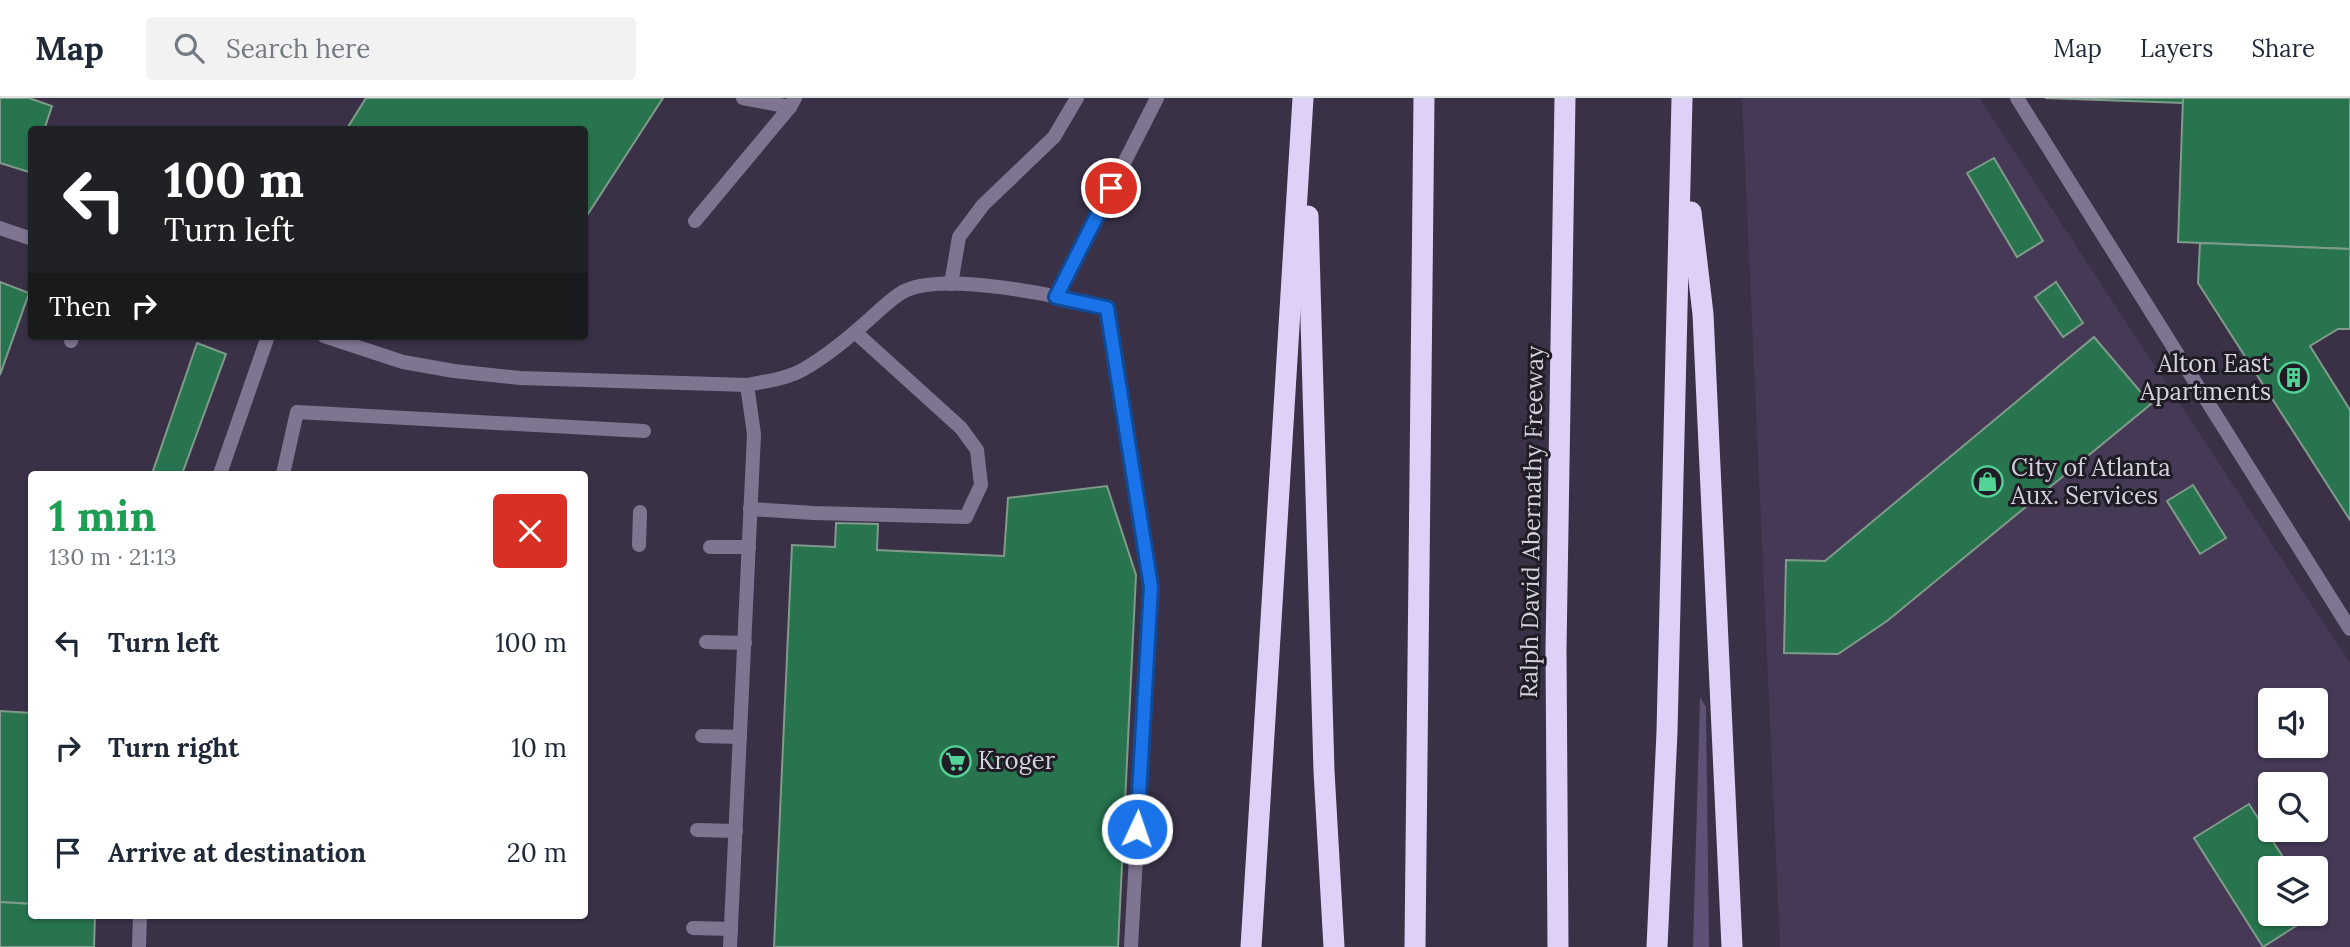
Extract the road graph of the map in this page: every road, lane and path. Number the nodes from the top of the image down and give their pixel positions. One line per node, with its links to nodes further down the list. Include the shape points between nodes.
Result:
1 (743, 98): 9 (street)
2 (1077, 98): 14 (street, via 1054,137 983,205 959,237)
3 (1157, 98): 15 (street)
4 (1304, 98): 41 (highway); 42 (highway)
5 (1424, 98): 43 (highway)
6 (1565, 98): 44 (highway, Ralph David Abernathy Freeway, via 1556,649)
7 (1682, 98): 10 (highway)
8 (2017, 98): 28 (street)
9 (792, 102): 11 (street)
10 (1682, 138): 45 (highway); 46 (highway, via 1703,314)
11 (695, 221)
12 (0, 229): 13 (street)
13 (28, 238)
14 (951, 284): 15 (street); 16 (street, via 927,284 902,292)
15 (1056, 297): 40 (street, via 1107,308 1151,587)
16 (855, 332): 19 (street, via 803,370); 23 (street, via 961,428 977,450 981,485 967,517)
17 (267, 340): 21 (street)
18 (336, 340): 19 (street, via 404,362 454,371 520,378)
19 (747, 385): 23 (street, via 754,434)
20 (644, 431): 22 (street, via 297,412)
21 (221, 471)
22 (284, 471)
23 (750, 509): 27 (street)
24 (640, 512): 25 (street)
25 (639, 545)
26 (710, 547): 27 (street)
27 (748, 547): 30 (street)
28 (2350, 629)
29 (706, 642): 30 (street)
30 (745, 643): 32 (street)
31 (702, 736): 32 (street)
32 (740, 737): 34 (street)
33 (697, 830): 34 (street)
34 (736, 831): 37 (street)
35 (140, 919): 38 (street)
36 (693, 928): 37 (street)
37 (731, 929): 39 (street)
38 (139, 947)
39 (730, 947)
40 (1130, 947)
41 (1251, 947)
42 (1334, 947)
43 (1416, 947)
44 (1558, 947)
45 (1657, 947)
46 (1732, 947)

